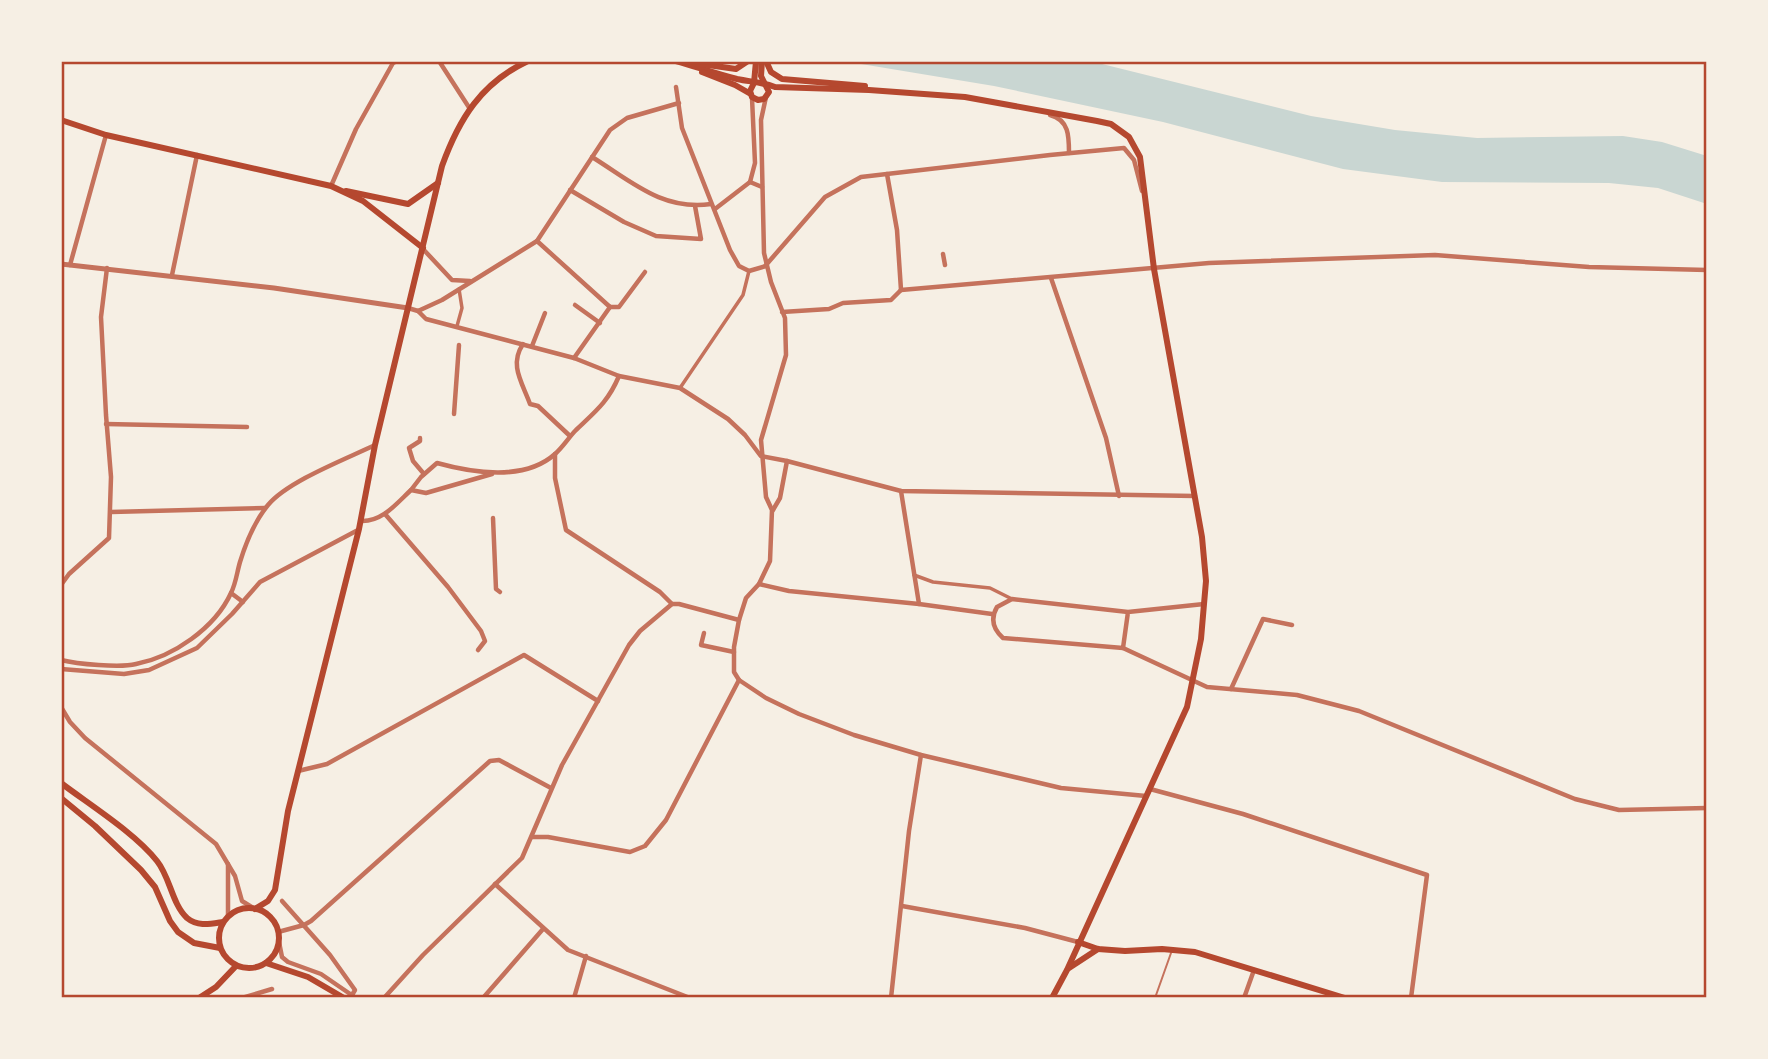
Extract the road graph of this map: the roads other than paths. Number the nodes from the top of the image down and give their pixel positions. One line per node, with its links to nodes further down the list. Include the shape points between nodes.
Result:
1 (397, 61): 25 (street, via 356,129)
2 (439, 61): 15 (street)
3 (528, 61): 15 (main road, via 499,77)
4 (748, 61): 7 (main road, via 736,69)
5 (756, 61): 8 (main road)
6 (764, 61): 9 (main road, via 761,76); 11 (main road, via 782,79)
7 (677, 62): 8 (main road); 12 (main road)
8 (754, 82): 9 (main road); 12 (main road)
9 (766, 83): 11 (main road, via 783,88); 13 (main road)
10 (676, 88): 14 (street)
11 (936, 93): 16 (main road)
12 (751, 96): 13 (main road, via 758,100); 23 (street, via 755,163)
13 (766, 97): 26 (street, via 761,120)
14 (679, 103): 21 (street, via 627,118 610,130); 30 (street, via 682,128)
15 (470, 109): 24 (main road, via 449,148)
16 (1031, 109): 19 (street, via 1063,121 1069,134); 29 (main road, via 1111,124 1129,136 1137,148)
17 (61, 120): 18 (main road)
18 (107, 135): 20 (main road); 37 (street)
19 (1069, 153): 22 (street); 29 (street, via 1124,148 1134,160)
20 (197, 155): 25 (main road); 45 (street)
21 (592, 157): 28 (street); 31 (street, via 652,194)
22 (887, 174): 38 (street, via 861,177 825,197); 49 (street)
23 (750, 182): 26 (street); 32 (street)
24 (438, 183): 27 (main road, via 408,204); 34 (main road)
25 (331, 186): 27 (main road)
26 (762, 187): 38 (street)
27 (342, 190): 34 (main road, via 371,206)
28 (570, 190): 31 (street, via 656,236 701,239); 33 (street)
29 (1144, 199): 41 (main road)
30 (711, 204): 31 (street); 32 (street)
31 (695, 206)
32 (715, 209): 42 (street, via 730,250 739,266)
33 (537, 242): 47 (street); 51 (street)
34 (423, 248): 47 (street, via 452,280); 52 (main road)
35 (943, 254): 39 (street)
36 (61, 264): 37 (street)
37 (70, 265): 40 (street)
38 (766, 265): 42 (street); 54 (street)
39 (945, 265)
40 (107, 268): 45 (street); 65 (street, via 101,317)
41 (1154, 269): 43 (street, via 1435,255); 46 (street); 78 (main road)
42 (749, 271): 63 (street, via 743,295)
43 (1707, 271)
44 (645, 272): 51 (street, via 620,307)
45 (172, 275): 52 (street)
46 (1051, 278): 49 (street); 77 (street, via 1106,438)
47 (471, 281): 48 (street)
48 (459, 289): 53 (street); 57 (street, via 462,308)
49 (901, 290): 54 (street, via 891,300)
50 (575, 305): 56 (street)
51 (610, 307): 56 (street)
52 (408, 308): 53 (street); 69 (main road)
53 (418, 311): 57 (street, via 426,319)
54 (782, 312): 71 (street, via 786,355 761,440)
55 (545, 313): 60 (street)
56 (600, 323): 61 (street)
57 (457, 326): 58 (street)
58 (523, 344): 60 (street); 67 (street, via 516,355 516,368 530,404)
59 (459, 345): 64 (street)
60 (532, 346): 61 (street)
61 (574, 358): 62 (street)
62 (619, 376): 63 (street); 67 (street, via 610,398)
63 (680, 388): 71 (street, via 728,419)
64 (454, 414)
65 (106, 424): 66 (street); 81 (street)
66 (247, 427)
67 (570, 436): 70 (street)
68 (420, 438): 73 (street, via 409,448)
69 (375, 445): 79 (street, via 302,481); 84 (main road)
70 (555, 454): 74 (street, via 530,469); 93 (street, via 566,530)
71 (761, 456): 72 (street); 80 (street, via 765,497)
72 (787, 461): 76 (street); 80 (street, via 780,498)
73 (424, 474): 74 (street, via 437,463); 75 (street)
74 (493, 474): 75 (street, via 426,493)
75 (411, 490): 82 (street)
76 (901, 491): 77 (street); 86 (street)
77 (1119, 496): 78 (street)
78 (1195, 496): 95 (main road, via 1206,581)
79 (266, 508): 81 (street); 90 (street, via 240,561)
80 (772, 510): 87 (street, via 770,561)
81 (111, 512): 88 (street, via 109,538)
82 (385, 514): 84 (street); 102 (street, via 481,631 485,641)
83 (493, 518): 89 (street, via 496,589)
84 (360, 521): 85 (main road)
85 (359, 529): 92 (street, via 260,582); 111 (main road)
86 (914, 575): 91 (street, via 933,582 990,588); 94 (street)
87 (760, 583): 94 (street, via 789,591); 98 (street, via 746,598)
88 (61, 585)
89 (500, 592)
90 (231, 593): 92 (street); 104 (street, via 212,620 167,654 134,665)
91 (1012, 599): 96 (street); 97 (street, via 1000,603)
92 (243, 602): 104 (street, via 197,648 149,670 124,674)
93 (671, 604): 98 (street); 108 (street, via 634,637)
94 (919, 604): 97 (street)
95 (1204, 604): 96 (street); 106 (main road)
96 (1128, 612): 101 (street)
97 (992, 614): 101 (street, via 993,625 1003,638)
98 (739, 620): 103 (street)
99 (1292, 625): 107 (street, via 1263,619)
100 (704, 633): 103 (street, via 701,645)
101 (1123, 648): 106 (street)
102 (478, 650)
103 (734, 652): 105 (street, via 734,672)
104 (62, 663)
105 (739, 680): 110 (street, via 799,714); 117 (street, via 666,820 645,846 629,852)
106 (1192, 680): 107 (street); 114 (main road, via 1187,707)
107 (1231, 689): 116 (street, via 1297,695 1359,711 1574,799 1619,810)
108 (598, 701): 111 (street, via 524,655 327,764); 113 (street)
109 (61, 707): 118 (street, via 85,738 200,830)
110 (921, 755): 114 (street, via 1061,788); 121 (street)
111 (297, 771): 122 (main road, via 275,890)
112 (61, 783): 124 (main road, via 153,856 190,920 205,925)
113 (551, 788): 117 (street); 125 (street, via 499,760 490,761)
114 (1149, 792): 129 (main road); 152 (street, via 1243,814 1427,875)
115 (61, 798): 130 (main road, via 141,870 178,932 194,943)
116 (1707, 808)
117 (532, 837): 119 (street, via 522,858)
118 (228, 863): 122 (street, via 240,896); 123 (street)
119 (495, 884): 126 (street); 143 (street)
120 (282, 901): 125 (street)
121 (902, 906): 129 (street); 147 (street)
122 (255, 909): 123 (main road); 127 (main road, via 274,922)
123 (229, 916): 124 (main road)
124 (223, 922): 130 (main road)
125 (304, 925): 127 (street); 139 (street, via 343,972)
126 (543, 929): 133 (street, via 568,950); 144 (street)
127 (278, 932): 128 (main road)
128 (279, 942): 134 (main road); 139 (street, via 288,962 321,974)
129 (1076, 942): 131 (main road); 136 (main road)
130 (220, 948): 135 (main road)
131 (1098, 949): 132 (main road); 136 (main road)
132 (1172, 950): 137 (main road, via 1195,952); 149 (lane)
133 (586, 957): 145 (street); 146 (street)
134 (266, 963): 135 (main road); 142 (main road, via 308,977)
135 (236, 966): 140 (main road)
136 (1067, 970): 148 (main road)
137 (1254, 970): 150 (street); 151 (main road)
138 (272, 989): 141 (street)
139 (354, 996)
140 (199, 998)
141 (242, 998)
142 (344, 998)
143 (384, 998)
144 (483, 998)
145 (574, 998)
146 (690, 998)
147 (891, 998)
148 (1052, 998)
149 (1155, 998)
150 (1244, 998)
151 (1345, 998)
152 (1411, 998)

